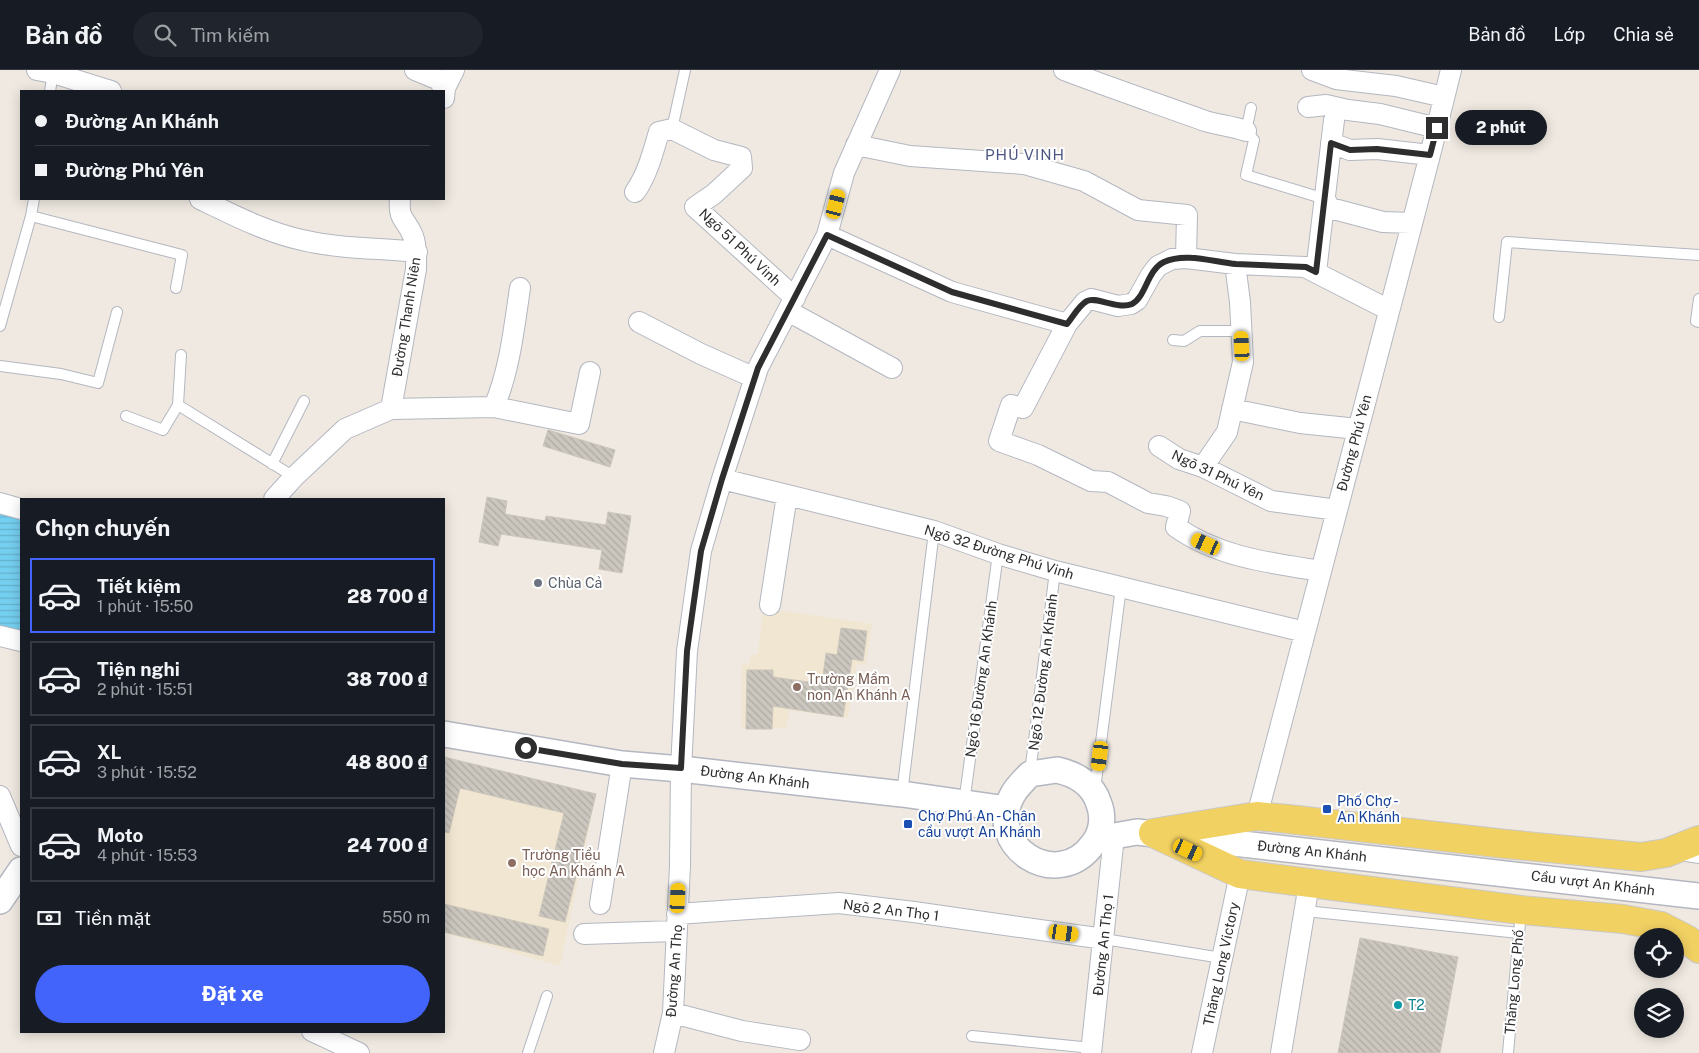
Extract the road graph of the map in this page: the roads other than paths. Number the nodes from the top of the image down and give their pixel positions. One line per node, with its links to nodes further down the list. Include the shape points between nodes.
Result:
1 (415, 70): 10 (street, via 437,80)
2 (454, 70): 11 (street)
3 (685, 70): 16 (lane)
4 (890, 70): 20 (street, Đường An Thọ)
5 (1064, 70): 18 (street, via 1208,122)
6 (1312, 70): 12 (street, via 1336,79 1396,86)
7 (1451, 70): 12 (street, Đường Phú Yên)
8 (46, 78): 9 (street)
9 (105, 90)
10 (442, 90)
11 (445, 91)
12 (1444, 97): 17 (street, Đường Phú Yên)
13 (1308, 107): 17 (street, via 1326,105)
14 (1251, 108): 18 (lane)
15 (1334, 120): 19 (street)
16 (672, 128): 22 (street, via 658,132 651,159); 38 (street, Ngõ 51 Phú Vinh, via 714,150 741,157 742,168 695,207)
17 (1437, 128): 21 (street, Đường Phú Yên)
18 (1246, 131): 23 (lane, via 1254,140 1246,176)
19 (1331, 143): 21 (street, via 1350,150 1377,149); 23 (street)
20 (856, 145): 29 (street, Đường An Thọ, via 844,173); 32 (street, via 910,156 1024,164 1084,181 1138,210 1187,215)
21 (1430, 155): 28 (street, Đường Phú Yên)
22 (635, 192)
23 (1325, 199): 28 (street, via 1330,208 1383,222); 34 (street)
24 (34, 200): 27 (lane)
25 (202, 200): 30 (street, via 248,222 302,240)
26 (400, 200): 30 (street, Đường Thanh Niên, via 400,214 414,237)
27 (31, 216): 35 (lane, via 182,255); 45 (lane)
28 (1412, 223): 39 (street, Đường Phú Yên)
29 (827, 235): 38 (street, Đường An Thọ); 44 (street, via 952,292)
30 (417, 252): 57 (street, Đường Thanh Niên)
31 (1699, 255): 41 (lane, via 1508,242)
32 (1186, 258): 33 (street); 44 (street, via 1172,259 1158,266 1137,300 1131,304 1118,306 1091,299)
33 (1235, 264): 34 (street, via 1306,267); 46 (street)
34 (1316, 272): 39 (street)
35 (176, 288)
36 (520, 288): 55 (street, via 505,377)
37 (1699, 299): 43 (lane, via 1696,321)
38 (792, 304): 50 (street); 52 (street, Đường An Thọ)
39 (1390, 310): 59 (street, Đường Phú Yên)
40 (117, 312): 49 (lane, via 98,383 61,374)
41 (1499, 317)
42 (638, 322): 52 (street)
43 (1699, 322)
44 (1067, 324): 73 (street, via 1023,408 1011,405 999,441 1038,454 1092,481 1108,482 1148,503 1180,511 1176,527 1192,538 1228,553)
45 (0, 326)
46 (1241, 331): 47 (lane, via 1200,331 1184,341); 56 (street, via 1243,362)
47 (1173, 340)
48 (181, 356): 54 (lane)
49 (0, 366)
50 (892, 368)
51 (590, 372): 55 (street, via 578,424)
52 (755, 378): 64 (street, Đường An Thọ)
53 (304, 401): 61 (lane)
54 (178, 405): 58 (lane, via 163,430); 61 (lane)
55 (494, 407): 57 (street)
56 (1232, 408): 59 (street, via 1300,423); 62 (street, via 1227,432)
57 (391, 410): 63 (street, via 345,429)
58 (126, 416)
59 (1358, 429): 69 (street, Đường Phú Yên)
60 (1159, 446): 62 (street, Ngõ 31 Phú Yên, via 1178,459)
61 (272, 464): 63 (lane)
62 (1203, 467): 69 (street, Ngõ 31 Phú Yên, via 1271,501)
63 (294, 477): 66 (street)
64 (722, 479): 65 (street, Ngõ 32 Đường Phú Vinh); 81 (street, Đường An Thọ, via 701,551 687,651)
65 (787, 495): 70 (street, Ngõ 32 Đường Phú Vinh); 75 (street)
66 (280, 498)
67 (0, 503): 68 (street)
68 (20, 509)
69 (1337, 510): 73 (street, Đường Phú Yên)
70 (934, 531): 71 (street, Ngõ 32 Đường Phú Vinh); 83 (lane)
71 (998, 554): 72 (street, Ngõ 32 Đường Phú Vinh); 86 (lane, Ngõ 16 Đường An Khánh)
72 (1055, 571): 74 (street, Ngõ 32 Đường Phú Vinh); 82 (lane, Ngõ 12 Đường An Khánh)
73 (1320, 571): 76 (street, Đường Phú Yên)
74 (1120, 587): 76 (street, Ngõ 32 Đường Phú Vinh); 85 (lane)
75 (770, 605)
76 (1305, 632): 88 (street, Đường Phú Yên)
77 (0, 636): 78 (street)
78 (20, 641)
79 (445, 734): 80 (street, Đường An Khánh)
80 (622, 764): 81 (street, Đường An Khánh); 100 (street)
81 (681, 768): 83 (street, Đường An Khánh); 102 (street, Đường An Thọ)
82 (1030, 774): 85 (street, Đường An Khánh, via 1057,770 1068,772 1088,784); 87 (street, via 1012,795)
83 (902, 794): 86 (street, Đường An Khánh)
84 (0, 796): 91 (street)
85 (1098, 802): 89 (street, Đường An Khánh); 89 (street, via 1101,826)
86 (964, 803): 87 (street, Đường An Khánh)
87 (1007, 809): 89 (street, via 1010,836 1017,848 1027,857 1052,866 1078,859 1089,850)
88 (1257, 816): 89 (main road); 92 (main road, via 1641,857)
89 (1125, 835): 95 (street, Đường An Khánh); 96 (main road); 105 (street, Đường An Thọ 1)
90 (1699, 840): 92 (main road)
91 (20, 844)
92 (1666, 853): 93 (lane)
93 (1699, 858)
94 (20, 871): 99 (street)
95 (1487, 871): 98 (street, Cầu vượt An Khánh)
96 (1240, 874): 97 (main road); 107 (street, Thăng Long Victory)
97 (1309, 884): 101 (street); 103 (main road)
98 (1699, 896)
99 (0, 901)
100 (600, 904)
101 (1305, 911): 103 (lane); 118 (street)
102 (677, 922): 104 (street, Ngõ 2 An Thọ 1); 105 (street, Ngõ 2 An Thọ 1, via 838,903); 109 (street, Đường An Thọ)
103 (1520, 922): 106 (main road, via 1623,919 1662,926 1688,940); 119 (lane, Thăng Long Phố)
104 (584, 934)
105 (1104, 939): 107 (lane); 113 (street, Đường An Thọ 1)
106 (1695, 940)
107 (1222, 958): 117 (street, Thăng Long Victory)
108 (547, 996): 115 (lane)
109 (673, 1013): 112 (street, via 742,1032); 116 (street, Đường An Thọ)
110 (316, 1033): 114 (street)
111 (972, 1036): 113 (lane)
112 (800, 1040)
113 (1092, 1051)
114 (359, 1053)
115 (528, 1053)
116 (664, 1053)
117 (1202, 1053)
118 (1281, 1053)
119 (1508, 1053)

